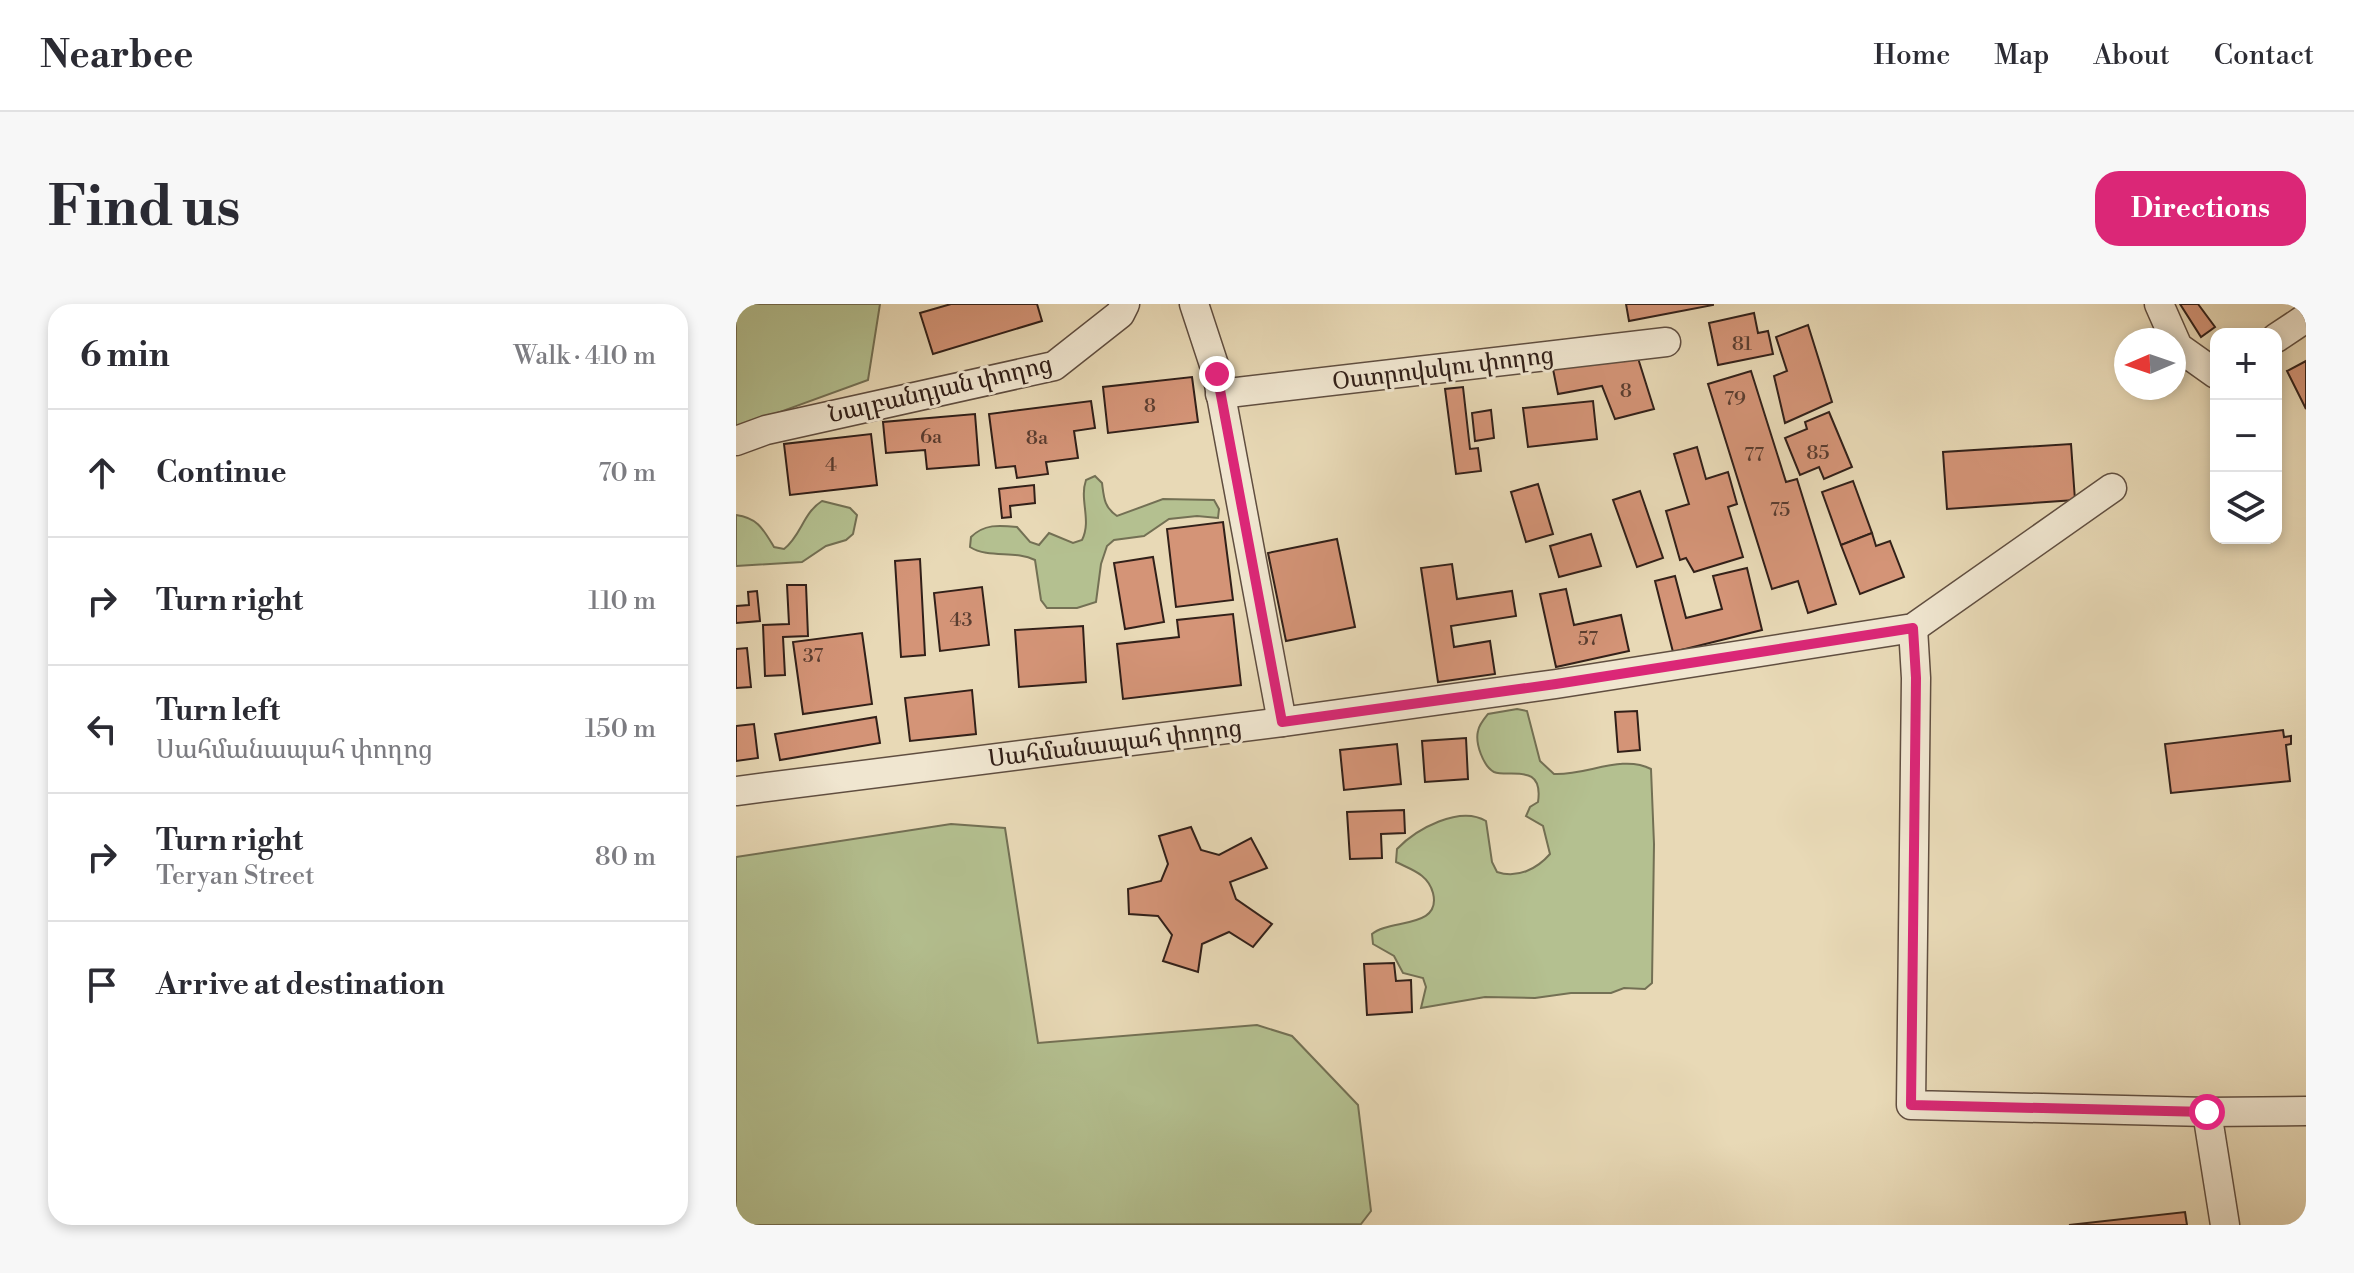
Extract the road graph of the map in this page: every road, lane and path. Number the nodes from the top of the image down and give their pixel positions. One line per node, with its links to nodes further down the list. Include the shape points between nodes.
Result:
1 (1125, 304): 9 (street, Նալբանդյան փողոց, via 1120,314 1054,366)
2 (1194, 304): 8 (street)
3 (2159, 304): 7 (street, via 2178,347)
4 (2306, 318): 5 (street)
5 (2282, 334)
6 (1666, 342): 8 (street, Օստրովսկու փողոց)
7 (2210, 370)
8 (1220, 394): 12 (street)
9 (736, 441)
10 (2112, 488): 11 (street)
11 (1913, 628): 12 (street, Սահմանապահ փողոց); 15 (street, via 1911,1105)
12 (1282, 722): 13 (street, Սահմանապահ փողոց)
13 (736, 791)
14 (2306, 1111): 15 (street)
15 (2207, 1112): 16 (street)
16 (2225, 1225)

